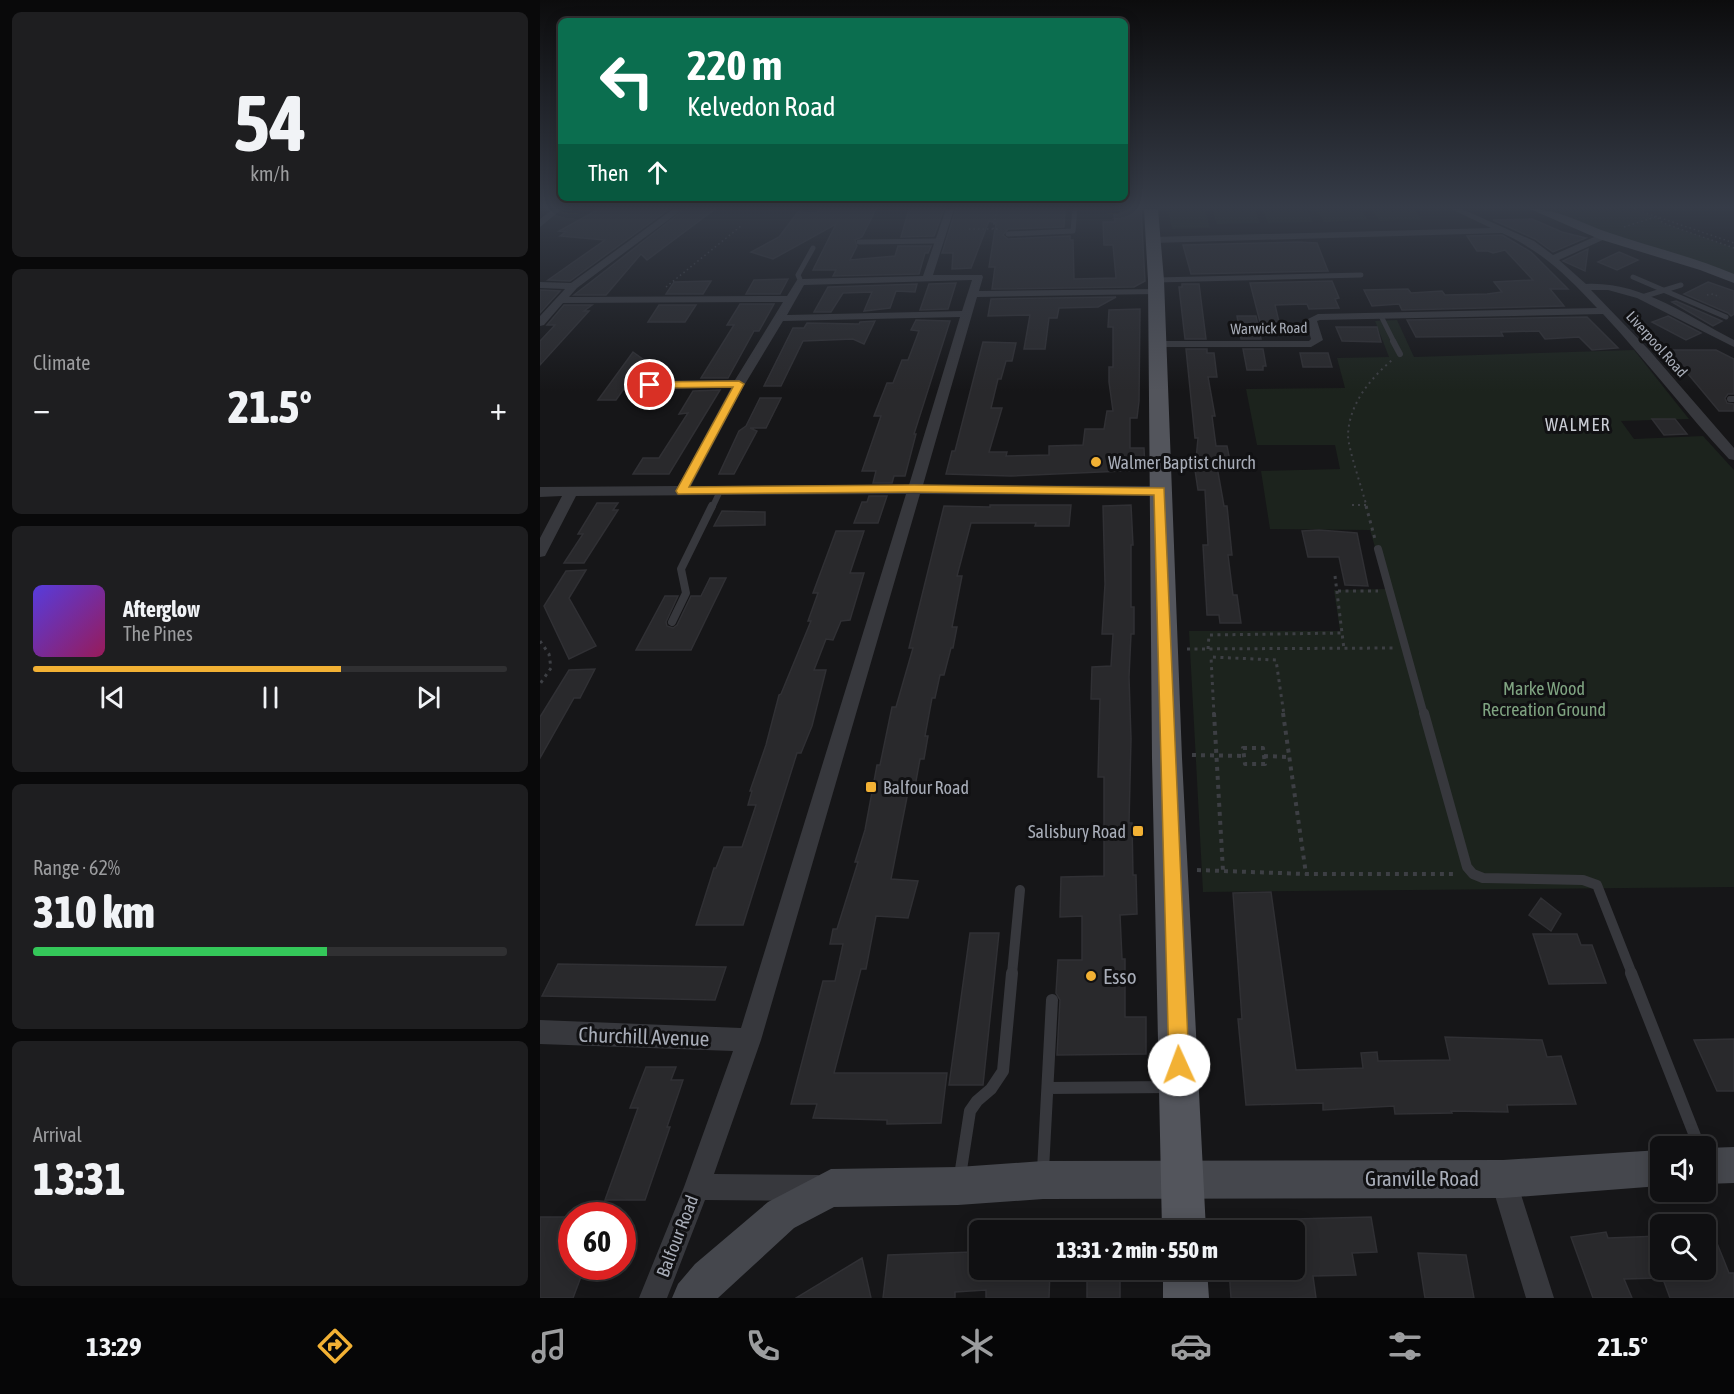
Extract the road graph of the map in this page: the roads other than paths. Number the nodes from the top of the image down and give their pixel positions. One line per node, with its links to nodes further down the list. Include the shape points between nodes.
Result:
1 (596, 270): 15 (street)
2 (801, 270): 11 (lane, via 798,275)
3 (930, 270): 9 (street)
4 (1155, 270): 13 (main road)
5 (1564, 270): 16 (street, Liverpool Road)
6 (1711, 270): 10 (street)
7 (1361, 275): 13 (lane)
8 (1633, 277): 17 (lane)
9 (927, 278): 11 (street); 18 (street, via 978,277)
10 (1734, 279)
11 (801, 282): 20 (street)
12 (540, 285): 15 (street)
13 (1156, 285): 18 (street); 28 (main road)
14 (1681, 285): 17 (lane)
15 (573, 286): 21 (street)
16 (1583, 287): 19 (street, via 1610,286); 22 (street, Liverpool Road)
17 (1666, 291): 19 (lane); 25 (lane)
18 (974, 294): 23 (street, Balfour Road)
19 (1642, 297): 29 (street)
20 (790, 299): 21 (street); 26 (street)
21 (561, 300): 27 (street)
22 (1605, 311): 24 (street, Warwick Road); 33 (street, Liverpool Road)
23 (967, 314): 26 (street); 34 (street, Balfour Road)
24 (1381, 316): 28 (street, Warwick Road, via 1318,317 1311,320 1317,340 1311,344); 30 (lane)
25 (1726, 317)
26 (778, 318): 31 (street)
27 (540, 323)
28 (1157, 344): 37 (main road)
29 (1734, 344)
30 (1400, 354)
31 (739, 384): 32 (street); 35 (street)
32 (650, 385)
33 (1734, 456)
34 (914, 489): 36 (street); 37 (street); 46 (street, Balfour Road)
35 (682, 491): 36 (street); 39 (street)
36 (720, 491): 42 (lane, via 681,569 685,596)
37 (1160, 491): 47 (main road)
38 (540, 492): 39 (street)
39 (571, 492): 41 (street)
40 (1378, 549): 49 (lane, via 1467,867 1483,878 1582,880 1597,885)
41 (540, 552)
42 (672, 622)
43 (1020, 890): 54 (lane, via 1003,1071 970,1111)
44 (1053, 1000): 48 (lane)
45 (540, 1032): 46 (street, Churchill Avenue)
46 (749, 1040): 55 (street, Balfour Road)
47 (1180, 1087): 48 (lane); 51 (main road)
48 (1048, 1088): 53 (lane)
49 (1700, 1136)
50 (1650, 1169): 52 (street, Granville Road)
51 (1183, 1179): 52 (street, Granville Road); 53 (street); 57 (main road)
52 (1503, 1179): 62 (street)
53 (1043, 1180): 54 (street)
54 (958, 1186): 56 (street)
55 (697, 1187): 56 (street); 59 (street, Balfour Road)
56 (831, 1188): 60 (street, via 782,1215 709,1278)
57 (1184, 1220)
58 (1185, 1280): 61 (main road)
59 (653, 1298)
60 (692, 1298)
61 (1186, 1298)
62 (1540, 1298)

